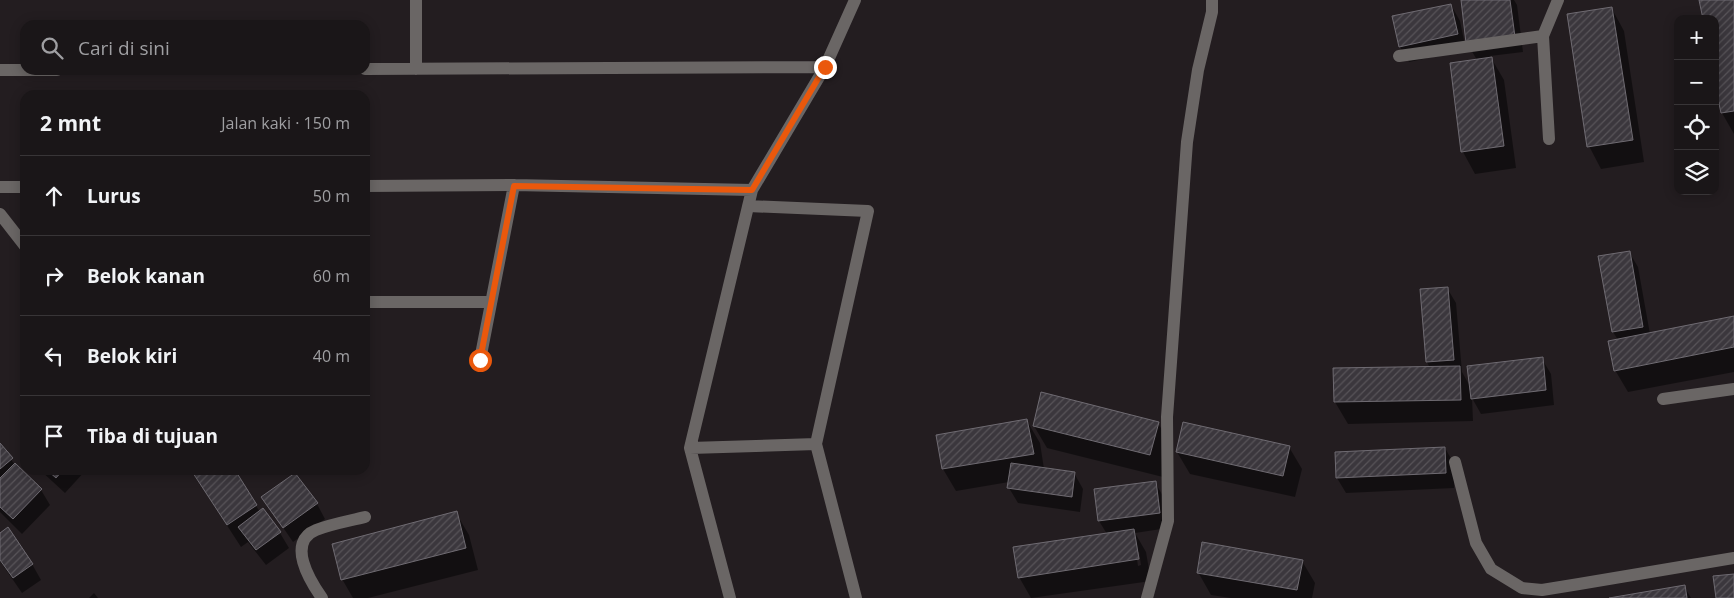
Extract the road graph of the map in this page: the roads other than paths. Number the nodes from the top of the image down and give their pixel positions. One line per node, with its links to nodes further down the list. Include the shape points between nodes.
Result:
1 (416, 0): 9 (street)
2 (855, 0): 7 (street)
3 (1212, 0): 34 (street, via 1187,142 1168,416 1168,521)
4 (1558, 0): 5 (street)
5 (1543, 36): 6 (street); 12 (street)
6 (1399, 56)
7 (825, 67): 9 (street); 17 (street)
8 (370, 69): 9 (street)
9 (416, 69)
10 (0, 70): 11 (street)
11 (20, 70)
12 (1549, 139)
13 (370, 186): 14 (street)
14 (514, 186): 17 (street); 22 (street)
15 (20, 187): 16 (street)
16 (0, 188)
17 (752, 190): 18 (street)
18 (748, 206): 26 (street, via 868,211); 27 (street)
19 (0, 214): 20 (street)
20 (20, 240)
21 (370, 302): 22 (street)
22 (491, 302): 23 (street)
23 (480, 360)
24 (1734, 389): 25 (street)
25 (1663, 398)
26 (816, 444): 27 (street); 33 (street)
27 (690, 448): 32 (street)
28 (1455, 462): 30 (street, via 1476,543 1491,569 1522,588 1552,588)
29 (366, 517): 31 (street, via 314,530 306,538 302,547 304,569)
30 (1734, 558)
31 (322, 598)
32 (730, 598)
33 (856, 598)
34 (1147, 598)

